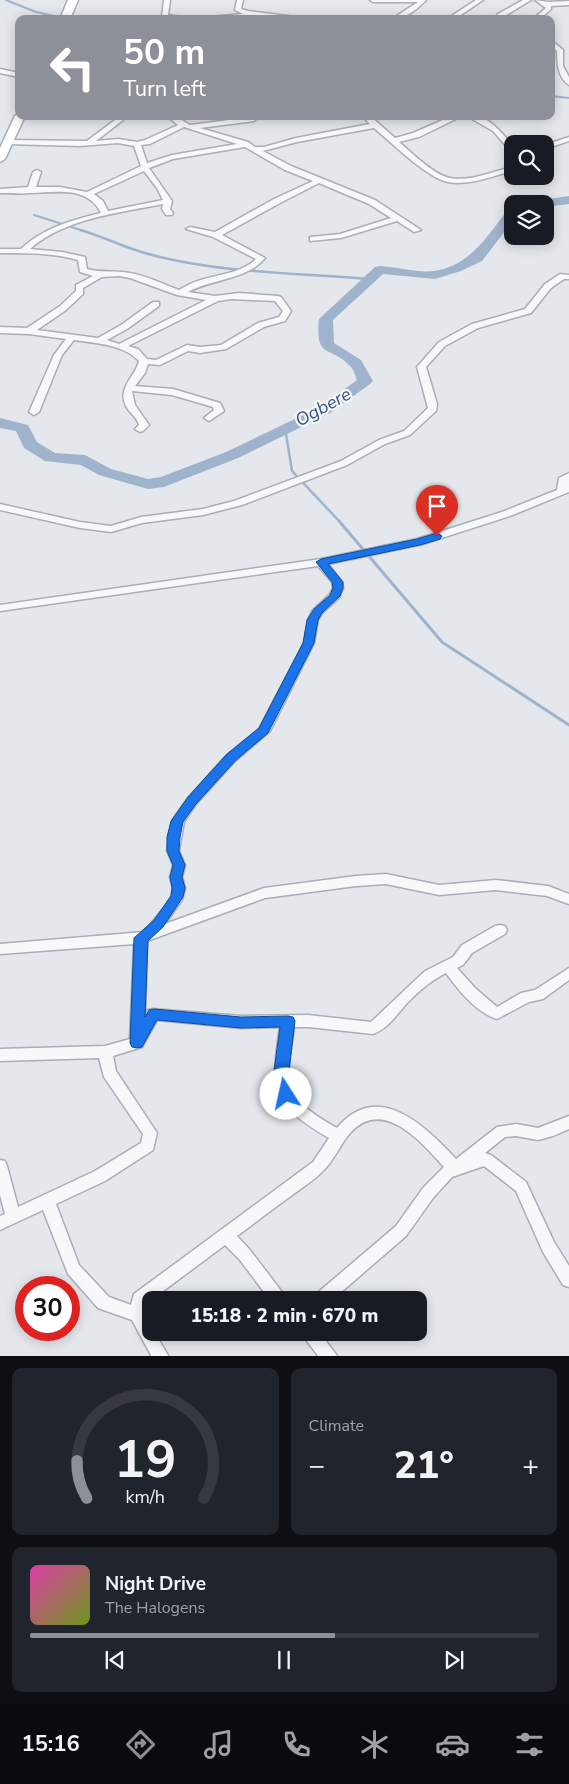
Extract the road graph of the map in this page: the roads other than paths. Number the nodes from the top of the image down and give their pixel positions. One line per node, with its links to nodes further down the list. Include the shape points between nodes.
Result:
1 (73, 0): 11 (main road)
2 (167, 0): 12 (street)
3 (240, 0): 13 (street, via 238,10)
4 (373, 0): 5 (street)
5 (422, 0): 14 (street)
6 (480, 0): 15 (street)
7 (528, 0): 16 (street)
8 (538, 0): 10 (street)
9 (569, 3): 10 (street)
10 (547, 4): 17 (street, via 549,8)
11 (67, 15)
12 (165, 15)
13 (253, 15)
14 (402, 15)
15 (456, 15)
16 (500, 15)
17 (542, 15)
18 (555, 46): 21 (street, via 560,50 560,66)
19 (0, 71): 20 (street)
20 (15, 74)
21 (569, 84)
22 (18, 120): 33 (main road)
23 (119, 120): 35 (street)
24 (176, 120): 30 (street)
25 (241, 120): 30 (street)
26 (370, 120): 29 (street)
27 (450, 120): 34 (street)
28 (480, 120): 31 (street, via 501,133)
29 (376, 125): 34 (street); 39 (street)
30 (186, 126): 36 (street); 37 (street)
31 (504, 138)
32 (569, 139): 38 (street)
33 (5, 141): 35 (street); 40 (main road)
34 (394, 141): 42 (street, via 449,180)
35 (90, 142): 36 (street)
36 (136, 144): 41 (street)
37 (245, 144): 39 (street); 41 (street, via 172,157)
38 (554, 144)
39 (254, 149): 44 (street, via 288,168)
40 (0, 159)
41 (144, 166): 47 (street); 48 (street)
42 (504, 170)
43 (37, 172): 46 (street)
44 (320, 180): 51 (street, via 372,202); 54 (street)
45 (0, 191): 46 (street)
46 (31, 191): 47 (street, via 73,190)
47 (88, 194): 50 (street, via 103,205)
48 (168, 201): 49 (street, via 166,209); 50 (street)
49 (169, 212)
50 (106, 214): 56 (street, via 36,238)
51 (398, 218): 53 (street); 55 (street, via 341,236)
52 (190, 229): 54 (street)
53 (417, 230)
54 (216, 235): 60 (street, via 261,258 234,273 200,282)
55 (313, 239)
56 (24, 250): 57 (street); 58 (street, via 75,257 83,261 83,270)
57 (0, 251)
58 (100, 275): 60 (street, via 132,276); 64 (street, via 82,284 80,292 64,308)
59 (569, 278): 75 (street, via 563,276 548,286 528,311 475,326 442,344 422,367 422,378 431,394 433,409 407,433 344,462 238,503 203,512 141,520 111,529)
60 (180, 293): 61 (street)
61 (215, 299): 67 (street); 68 (street, via 242,295 278,299 287,311 282,319 261,325 223,347 188,348 157,363)
62 (156, 304): 66 (street)
63 (0, 330): 64 (street)
64 (28, 331): 65 (street)
65 (72, 336): 66 (street); 70 (street, via 58,355)
66 (99, 341): 67 (street)
67 (121, 346): 68 (street, via 136,351)
68 (144, 361): 69 (street)
69 (129, 388): 71 (street, via 184,394 217,405 219,411); 72 (street, via 130,405 144,425)
70 (34, 412)
71 (209, 418)
72 (140, 430)
73 (569, 476): 74 (street, via 564,478)
74 (566, 490): 76 (street, via 420,542)
75 (0, 506)
76 (321, 562): 77 (street); 80 (street, via 337,582 335,596 313,620 309,643 264,731 230,758 192,800 178,821 173,851 179,865 177,897 159,924)
77 (0, 608)
78 (569, 899): 80 (street, via 548,892 496,885 439,890 386,878 264,894)
79 (500, 930): 82 (street, via 467,949 458,961)
80 (141, 938): 81 (street); 85 (street)
81 (0, 949)
82 (448, 966): 83 (street, via 487,1008 497,1014 526,997 538,995); 84 (street, via 430,975 373,1028)
83 (569, 974)
84 (288, 1021): 85 (street, via 241,1022 154,1014); 89 (street, via 282,1071 289,1101)
85 (137, 1043): 86 (street)
86 (105, 1052): 87 (street); 92 (street, via 109,1073 150,1134 148,1146 100,1176)
87 (0, 1055)
88 (569, 1122): 91 (street, via 538,1134 502,1131)
89 (339, 1137): 91 (street, via 357,1119 370,1114 399,1117 414,1127); 94 (street, via 318,1168)
90 (0, 1166): 93 (street)
91 (456, 1168): 95 (street, via 486,1159 521,1187 548,1247); 97 (street, via 447,1172 428,1193 401,1231)
92 (48, 1201): 93 (street); 98 (street, via 73,1269 104,1302)
93 (7, 1220)
94 (226, 1236): 96 (street, via 246,1255); 98 (street, via 140,1299)
95 (569, 1280)
96 (273, 1291)
97 (331, 1291)
98 (137, 1314): 100 (street, via 146,1335)
99 (316, 1341): 101 (street)
100 (161, 1356)
101 (330, 1356)

